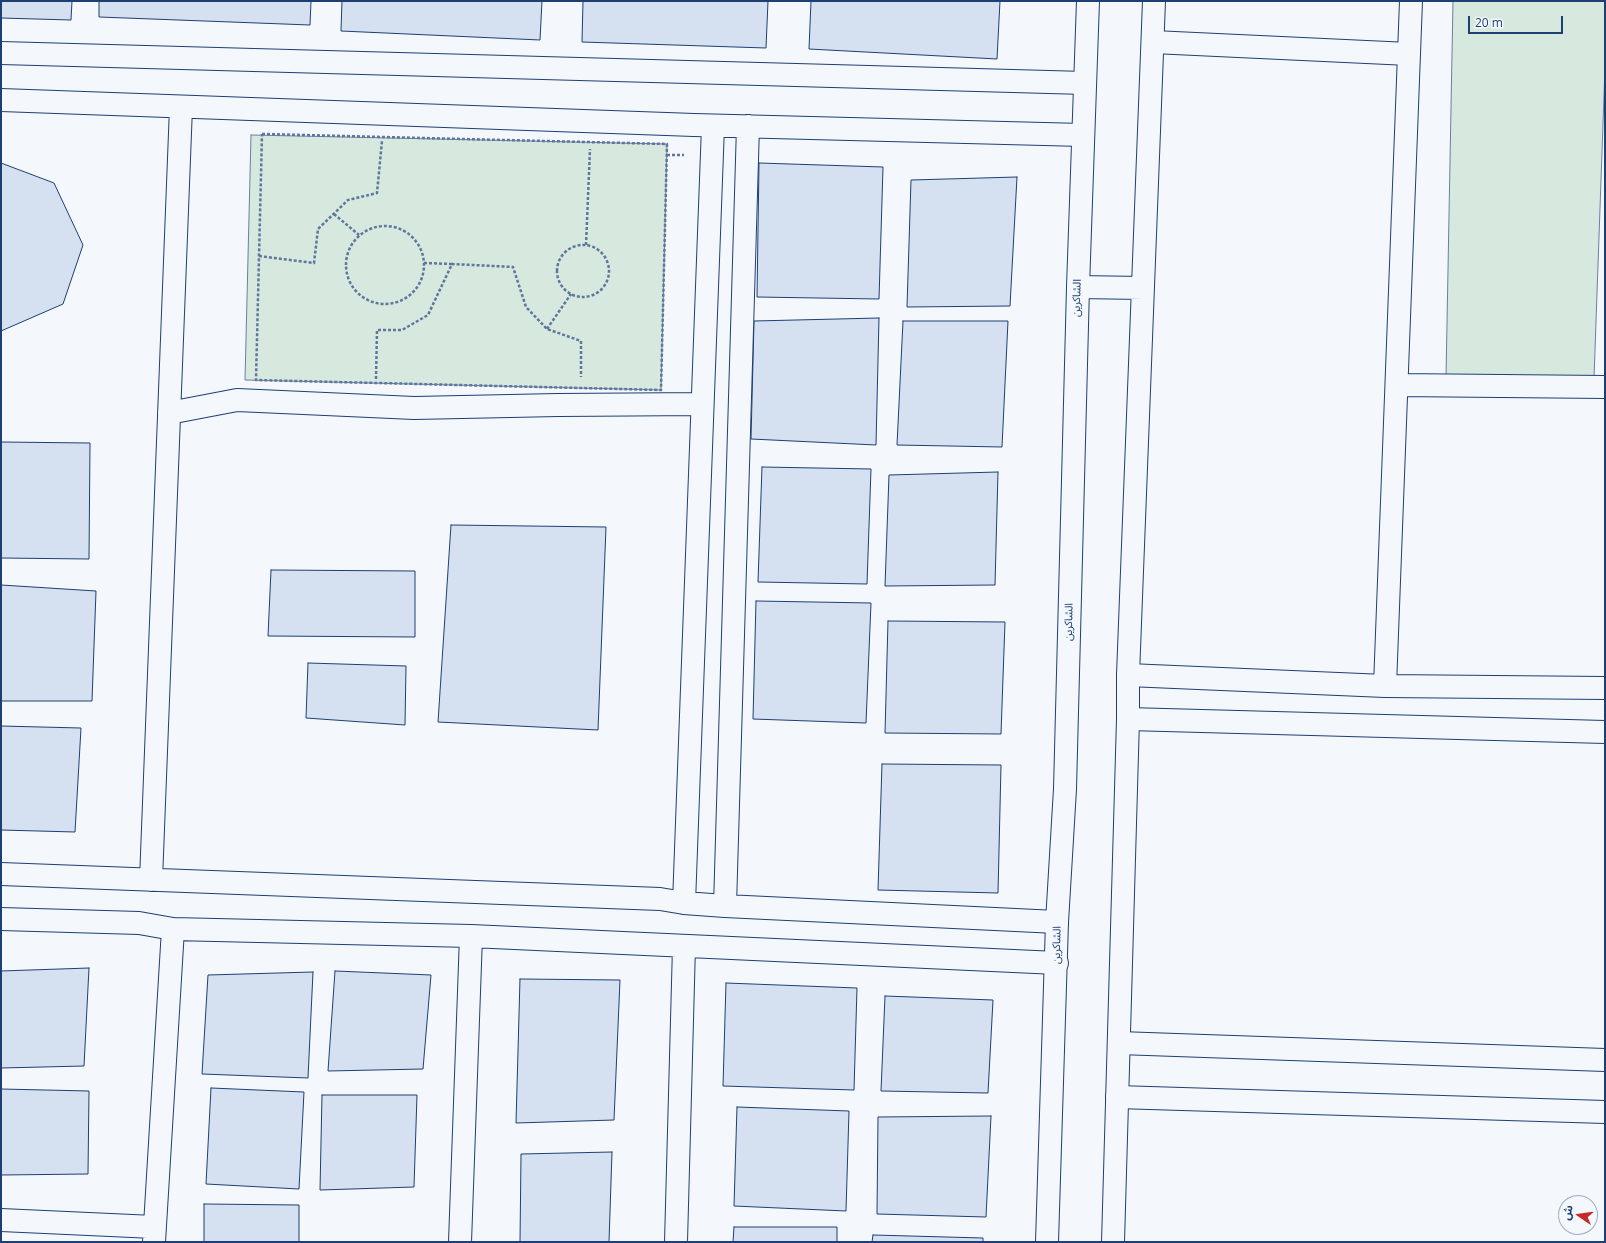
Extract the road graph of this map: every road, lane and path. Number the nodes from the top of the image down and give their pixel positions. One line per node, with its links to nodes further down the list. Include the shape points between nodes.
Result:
1 (1088, 1): 7 (street, الشاكرين)
2 (1154, 1): 4 (street)
3 (1411, 1): 6 (street)
4 (1153, 42): 6 (street); 22 (street)
5 (1, 53): 7 (street)
6 (1409, 54): 26 (street)
7 (1085, 83): 12 (street, الشاكرين)
8 (1, 100): 9 (street)
9 (181, 107): 10 (street); 30 (street)
10 (713, 126): 11 (street); 29 (street)
11 (748, 126): 12 (street); 39 (street)
12 (1083, 135): 21 (street, الشاكرين)
13 (382, 137): 14 (path); 15 (path, via 377,193 348,200); 18 (path, via 262,134)
14 (590, 142): 17 (path); 28 (path, via 667,144 661,390)
15 (334, 214): 16 (path); 18 (path, via 318,229 314,263)
16 (359, 235): 19 (path, via 370,228 383,225 407,231 416,239); 19 (path, via 347,256 347,269 350,281 368,300 381,304 395,303 407,298 417,288 423,276)
17 (586, 245): 23 (path, via 577,245 569,249 558,263 559,281); 23 (path, via 602,252 609,275 595,294)
18 (259, 256): 25 (path, via 256,380)
19 (424, 263): 20 (path)
20 (452, 264): 24 (path, via 513,267 526,307); 25 (path, via 428,315 402,330 376,330)
21 (1078, 287): 22 (street); 41 (street, الشاكرين, via 1065,789)
22 (1143, 288): 31 (street)
23 (571, 294): 24 (path)
24 (547, 328): 28 (path, via 580,341)
25 (376, 383): 28 (path)
26 (1397, 385): 27 (street); 32 (street)
27 (1605, 387)
28 (582, 388)
29 (702, 404): 30 (street, via 414,408 237,400); 38 (street)
30 (169, 413): 37 (street)
31 (1128, 675): 32 (street); 34 (street)
32 (1384, 686): 33 (street)
33 (1605, 688)
34 (1128, 719): 35 (street); 46 (street)
35 (1605, 732)
36 (1, 874): 37 (street)
37 (151, 880): 38 (street, via 660,899)
38 (684, 903): 39 (street)
39 (725, 906): 41 (street)
40 (1, 919): 42 (street, via 139,923)
41 (1057, 922): 45 (street, الشاكرين)
42 (173, 929): 43 (street); 51 (street)
43 (471, 936): 44 (street); 52 (street)
44 (684, 946): 45 (street); 53 (street)
45 (1057, 963): 54 (street, الشاكرين)
46 (1119, 1043): 47 (street); 48 (street)
47 (1605, 1060)
48 (1117, 1097): 49 (street); 55 (street)
49 (1605, 1112)
50 (1, 1220): 51 (street)
51 (154, 1234)
52 (460, 1242)
53 (676, 1242)
54 (1047, 1242)
55 (1113, 1242)

